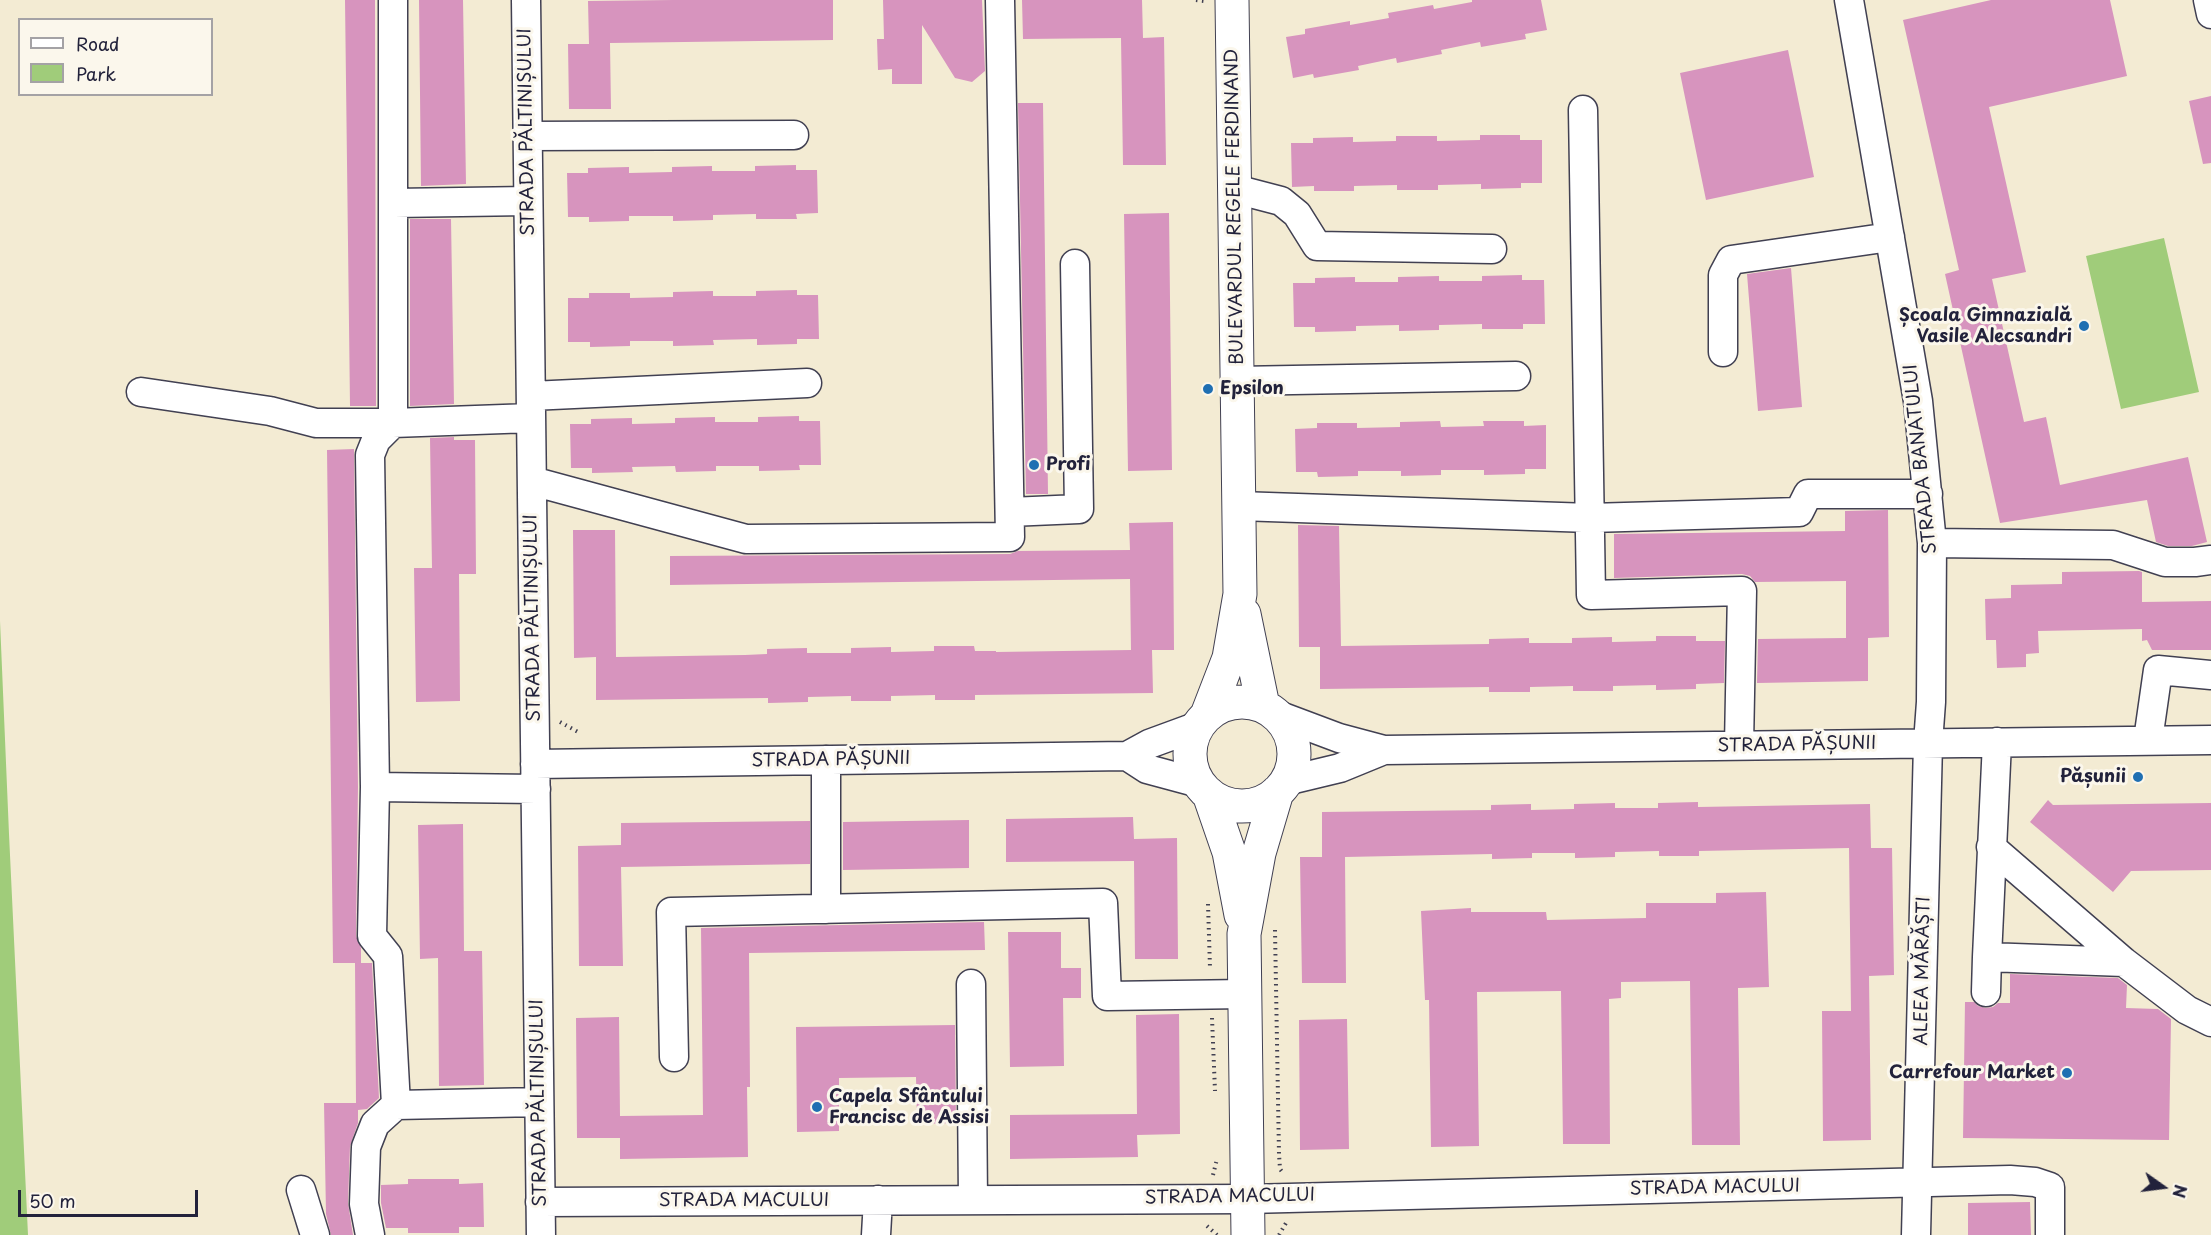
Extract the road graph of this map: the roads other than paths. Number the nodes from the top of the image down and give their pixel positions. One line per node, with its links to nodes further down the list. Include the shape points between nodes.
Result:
1 (393, 0): 13 (street)
2 (526, 0): 9 (street, STRADA PĂLTINIȘULUI)
3 (1000, 0): 27 (street)
4 (1232, 0): 11 (main road, BULEVARDUL REGELE FERDINAND)
5 (1849, 0): 14 (street, STRADA BANATULUI)
6 (2208, 0): 7 (street)
7 (2211, 14)
8 (1583, 110): 28 (street)
9 (528, 135): 10 (street); 12 (street, STRADA PĂLTINIȘULUI)
10 (794, 135)
11 (1235, 189): 15 (street, via 1281,201 1297,214 1317,246); 19 (main road, BULEVARDUL REGELE FERDINAND)
12 (528, 201): 13 (street); 22 (street, STRADA PĂLTINIȘULUI)
13 (394, 203): 23 (street)
14 (1890, 237): 17 (street, via 1731,260 1723,275); 25 (street, STRADA BANATULUI, via 1918,401)
15 (1492, 249)
16 (1075, 264): 27 (street, via 1079,509)
17 (1723, 352)
18 (1516, 376): 19 (street)
19 (1237, 381): 26 (main road, BULEVARDUL REGELE FERDINAND)
20 (807, 382): 22 (street)
21 (141, 392): 23 (street, via 270,411 316,423)
22 (531, 407): 23 (street); 24 (street, STRADA PĂLTINIȘULUI)
23 (393, 423): 45 (street, via 376,440 370,455)
24 (532, 481): 27 (street, via 746,539 1010,537); 43 (street, STRADA PĂLTINIȘULUI)
25 (1928, 494): 28 (street, via 1808,494 1798,512); 29 (street, STRADA BANATULUI)
26 (1239, 507): 28 (street); 31 (main road, BULEVARDUL REGELE FERDINAND)
27 (1010, 512)
28 (1590, 518): 39 (street, via 1591,595 1742,591)
29 (1932, 543): 30 (street, via 2113,544 2165,562); 38 (street, STRADA BANATULUI)
30 (2211, 560)
31 (1240, 594): 33 (main road, BULEVARDUL REGELE FERDINAND); 34 (main road, BULEVARDUL REGELE FERDINAND, via 1229,658)
32 (2211, 675): 35 (street, via 2158,670)
33 (1269, 710): 34 (main road, via 1249,702 1234,702 1220,707); 40 (street, STRADA PĂȘUNII, via 1339,738); 44 (main road, via 1285,725 1294,753 1292,767)
34 (1203, 721): 41 (street, STRADA PĂȘUNII); 46 (main road, via 1192,740 1190,755 1193,770)
35 (2148, 740): 36 (street, STRADA PĂȘUNII); 37 (street, STRADA PĂȘUNII)
36 (2211, 740)
37 (1997, 742): 38 (street, STRADA PĂȘUNII); 47 (street)
38 (1928, 743): 39 (street, STRADA PĂȘUNII); 59 (street, ALEEA MĂRĂȘTI)
39 (1739, 745): 40 (street, STRADA PĂȘUNII)
40 (1384, 750): 44 (street, STRADA PĂȘUNII)
41 (1127, 756): 42 (street, STRADA PĂȘUNII); 46 (street, via 1147,769)
42 (826, 760): 43 (street, STRADA PĂȘUNII); 48 (street)
43 (535, 776): 45 (street, STRADA PĂȘUNII); 57 (street, STRADA PĂLTINIȘULUI)
44 (1281, 786): 46 (main road, via 1265,800 1251,805 1221,801); 49 (main road, via 1259,853)
45 (375, 787): 58 (street, via 372,936 388,956)
46 (1204, 788): 49 (main road, via 1229,852)
47 (1991, 847): 50 (street); 51 (street)
48 (826, 909): 54 (street, via 1103,903 1107,996); 56 (street, via 671,912)
49 (1244, 934): 54 (main road)
50 (1987, 957): 51 (street); 53 (street)
51 (2124, 962): 55 (street, via 2187,1010)
52 (971, 984): 63 (street)
53 (1986, 992)
54 (1245, 994): 61 (main road)
55 (2211, 1022)
56 (674, 1057)
57 (539, 1102): 58 (street); 64 (street, STRADA PĂLTINIȘULUI)
58 (396, 1105): 66 (street, via 375,1124 366,1147 364,1204)
59 (1919, 1184): 61 (street, STRADA MACULUI); 70 (street, ALEEA MĂRĂȘTI); 71 (street, STRADA MACULUI, via 2010,1180 2050,1187)
60 (302, 1190): 65 (street)
61 (1248, 1199): 63 (street, STRADA MACULUI); 69 (main road)
62 (878, 1200): 63 (street, STRADA MACULUI); 64 (street, STRADA MACULUI); 68 (street)
63 (973, 1200)
64 (540, 1202): 67 (street, STRADA PĂLTINIȘULUI)
65 (315, 1235)
66 (370, 1235)
67 (541, 1235)
68 (876, 1235)
69 (1248, 1235)
70 (1916, 1235)
71 (2050, 1235)

